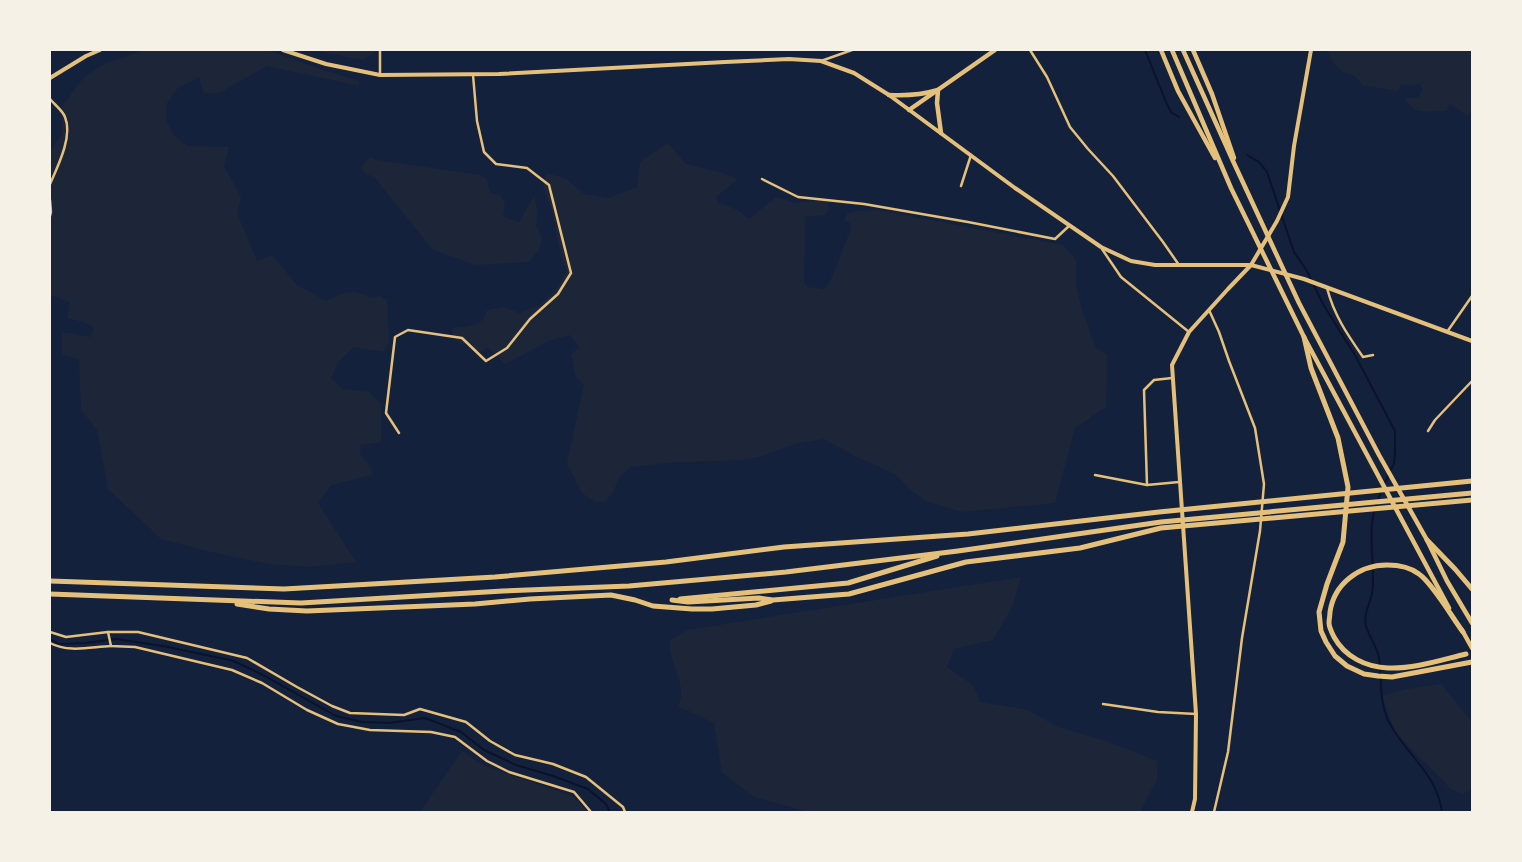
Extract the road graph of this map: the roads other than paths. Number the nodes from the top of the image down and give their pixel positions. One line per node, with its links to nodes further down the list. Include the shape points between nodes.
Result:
1 (100, 50): 15 (street)
2 (283, 50): 13 (street, via 326,64)
3 (380, 50): 13 (street)
4 (852, 50): 12 (street)
5 (996, 50): 16 (main road)
6 (1030, 50): 31 (street, via 1047,77 1070,127 1113,176)
7 (1161, 50): 26 (main road, via 1178,91)
8 (1172, 50): 26 (main road)
9 (1183, 50): 24 (main road)
10 (1193, 50): 24 (main road)
11 (1311, 50): 32 (street, via 1288,197)
12 (821, 61): 14 (street, via 788,59); 17 (street, via 854,74)
13 (380, 75): 14 (street)
14 (473, 75): 44 (street, via 477,121 484,152 496,164 527,168 549,185 571,273 558,294 530,319 507,348 486,361 462,338 408,330 395,337 386,413)
15 (50, 78)
16 (938, 90): 17 (main road, via 911,96); 19 (main road); 20 (main road)
17 (889, 95): 19 (street)
18 (50, 100): 23 (street, via 65,115 69,130)
19 (910, 110): 20 (street)
20 (941, 133): 21 (street)
21 (971, 156): 25 (street); 29 (street)
22 (762, 179): 29 (street, via 798,197 864,204 1055,239)
23 (50, 184)
24 (1244, 185): 52 (main road, via 1289,282)
25 (961, 186)
26 (1231, 188): 38 (main road)
27 (50, 200): 28 (street)
28 (50, 216)
29 (1069, 226): 30 (street)
30 (1101, 248): 31 (street, via 1131,261); 36 (street, via 1121,277)
31 (1179, 265): 32 (street)
32 (1251, 265): 33 (street); 35 (street)
33 (1325, 287): 37 (street); 40 (street, via 1344,329 1364,357)
34 (1472, 296): 37 (street)
35 (1208, 310): 36 (street); 73 (street, via 1255,428 1264,484 1228,752)
36 (1189, 332): 41 (street, via 1172,365)
37 (1447, 332): 39 (street)
38 (1304, 337): 61 (main road); 67 (highway, via 1311,368 1338,438 1348,487 1343,542 1319,612 1326,642 1347,666 1364,674 1392,678)
39 (1472, 341)
40 (1373, 355)
41 (1172, 378): 47 (street); 48 (street, via 1154,380 1144,390)
42 (1472, 382): 43 (street)
43 (1428, 431)
44 (399, 433)
45 (1094, 475): 48 (street)
46 (1472, 481): 54 (highway, via 968,534 784,547 666,562 495,577 284,589)
47 (1179, 482): 48 (street); 69 (street)
48 (1147, 485)
49 (1472, 493): 51 (highway)
50 (1472, 500): 51 (highway)
51 (1161, 525): 53 (highway); 57 (highway, via 1080,548 966,562 849,594)
52 (1427, 540): 55 (highway); 59 (main road)
53 (958, 550): 57 (highway, via 848,583 672,600); 58 (highway, via 786,572 669,582 312,603)
54 (50, 581)
55 (1472, 589)
56 (50, 594): 58 (highway)
57 (774, 600): 58 (highway, via 712,610 653,606 635,600 598,596 307,611)
58 (212, 601)
59 (1472, 623)
60 (50, 632): 62 (street, via 66,637)
61 (1463, 632): 65 (main road); 66 (highway, via 1418,573 1394,565 1379,565 1352,576 1341,586 1332,603 1329,624 1338,645 1350,656 1377,667 1415,666)
62 (109, 633): 64 (street); 71 (street, via 138,632 247,658 297,688 350,713 404,714 420,709 466,722 515,755 553,764 586,777)
63 (50, 643): 64 (street, via 71,649)
64 (111, 644): 70 (street, via 232,670 338,724 455,737 487,761 509,772 574,792)
65 (1472, 648)
66 (1466, 654)
67 (1472, 662)
68 (1102, 704): 69 (street)
69 (1196, 714): 72 (street)
70 (591, 812)
71 (625, 812)
72 (1192, 812)
73 (1214, 812)

